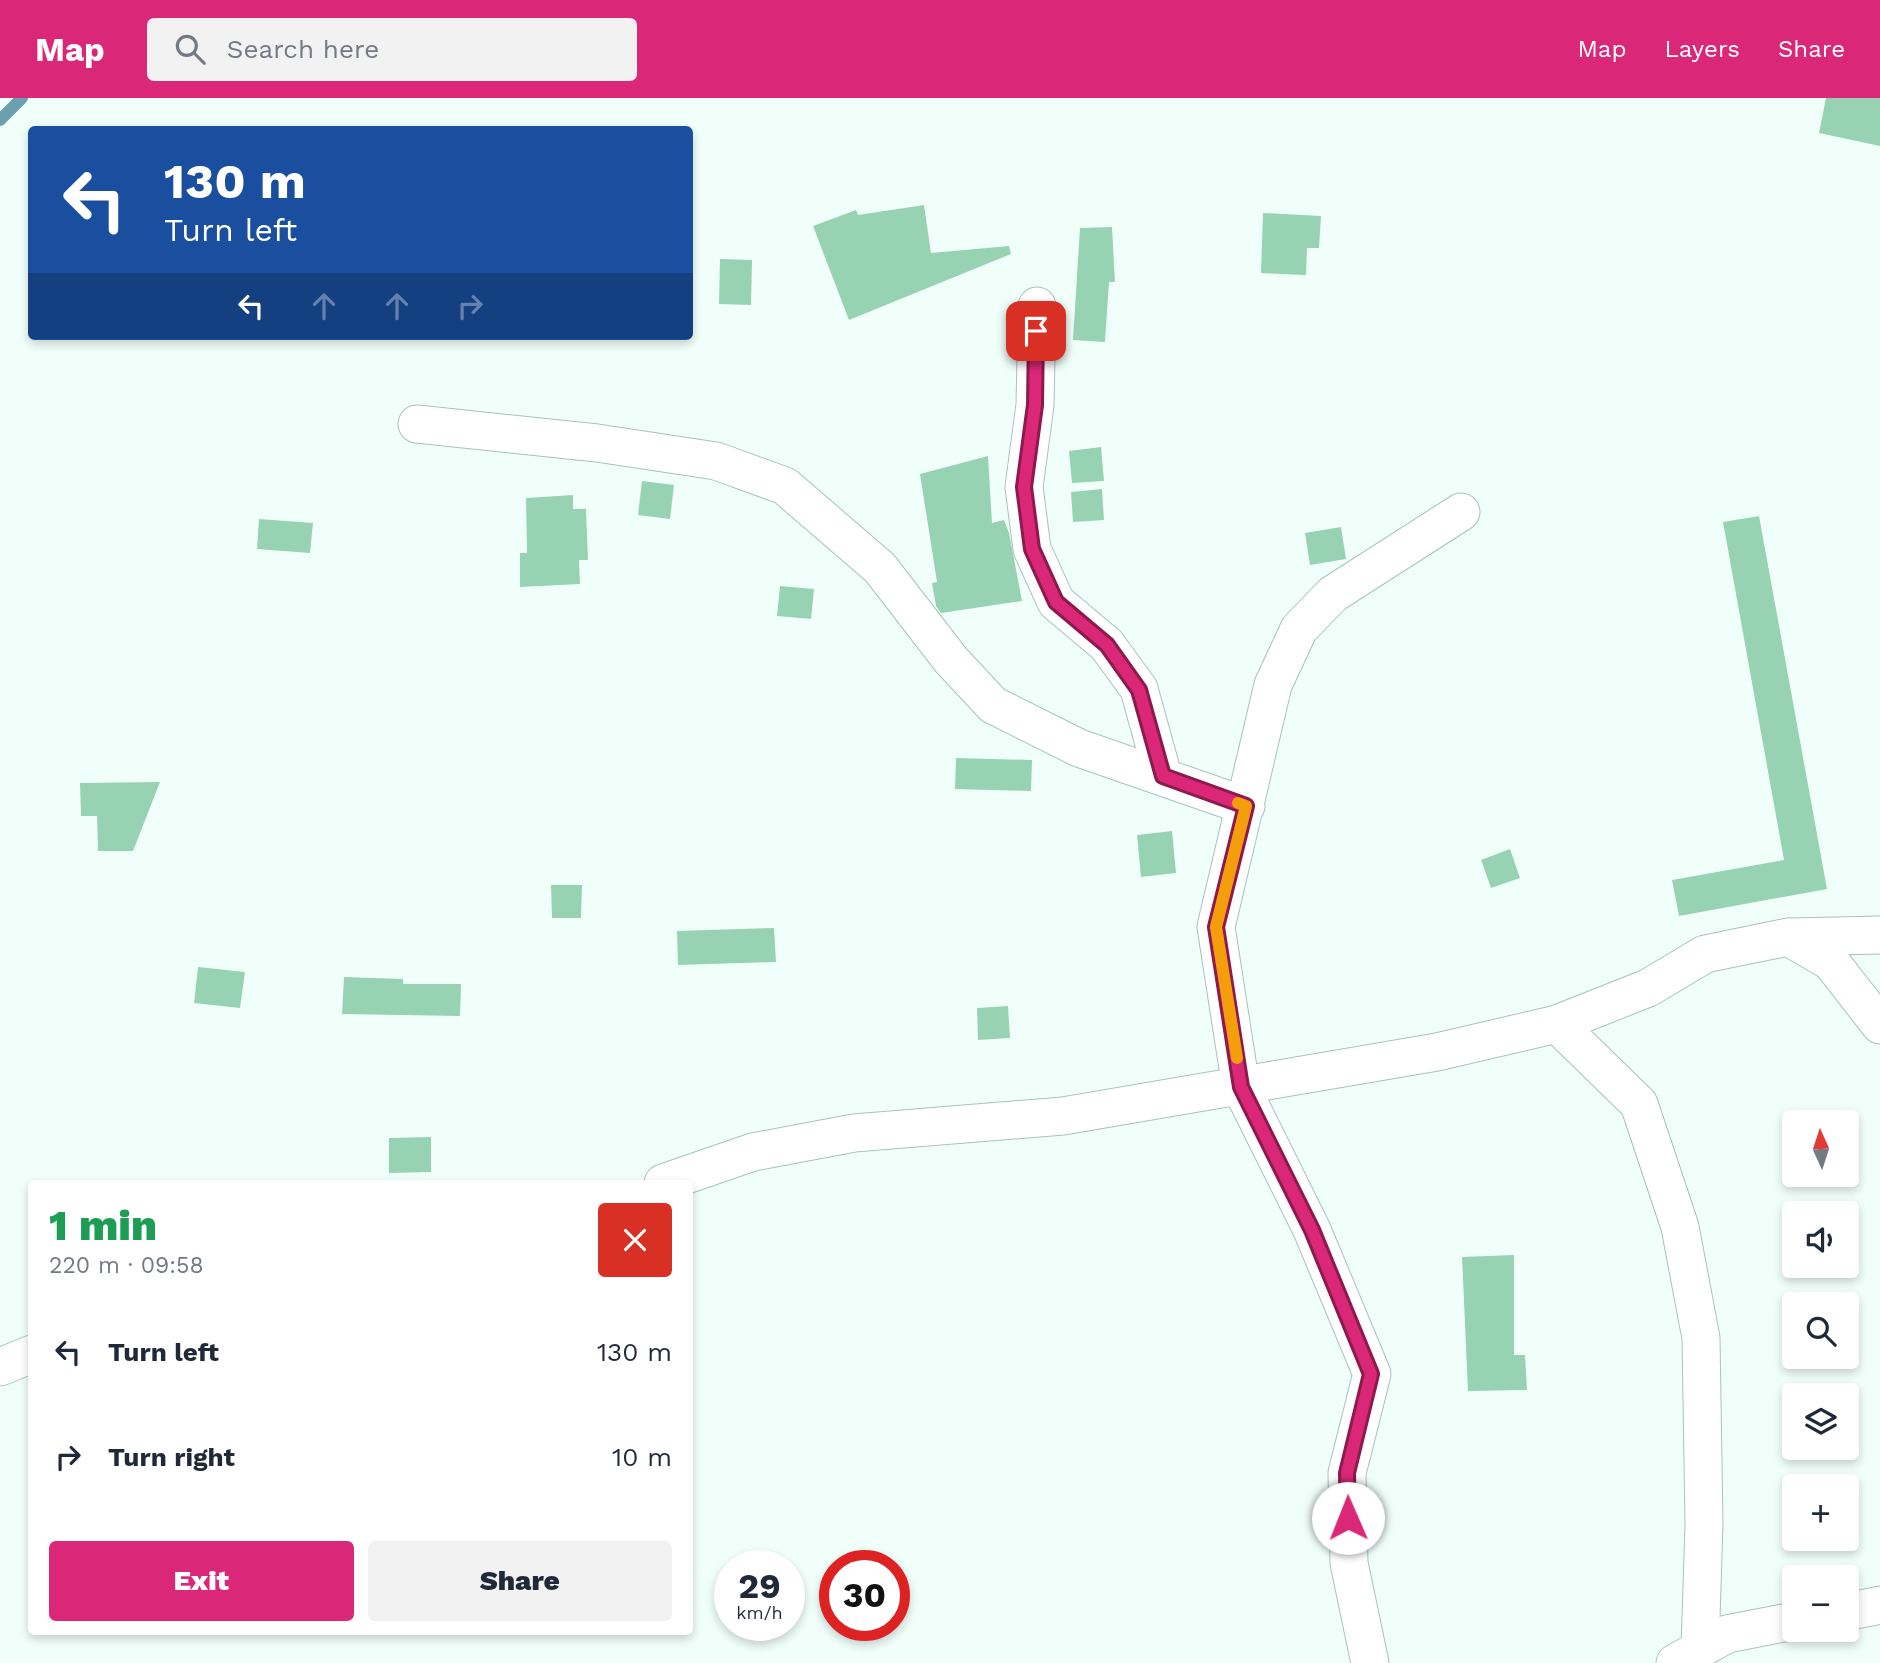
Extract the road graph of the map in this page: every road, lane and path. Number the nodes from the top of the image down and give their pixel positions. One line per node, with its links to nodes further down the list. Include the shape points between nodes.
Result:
1 (1037, 306): 4 (street, via 1035,405 1024,487 1032,549 1056,602 1107,645 1139,690)
2 (417, 424): 4 (street, via 716,461 785,486 880,568 951,660 993,705 1079,748)
3 (1461, 512): 5 (street, via 1333,594 1298,629 1273,685)
4 (1163, 776): 5 (street)
5 (1246, 806): 10 (street, via 1216,927)
6 (1880, 934): 7 (street)
7 (1788, 937): 8 (street, via 1705,954 1648,988); 9 (street, via 1831,962)
8 (1557, 1024): 10 (street, via 1437,1052); 17 (street, via 1639,1104 1680,1227 1702,1338 1704,1524)
9 (1880, 1025)
10 (1241, 1087): 11 (street, via 1063,1116 854,1133 753,1152); 18 (street, via 1312,1230 1371,1374 1347,1473 1349,1563)
11 (672, 1180)
12 (28, 1356): 13 (street)
13 (0, 1367)
14 (1880, 1605): 15 (street)
15 (1859, 1609)
16 (1782, 1623): 17 (street, via 1727,1634)
17 (1687, 1656)
18 (1370, 1663)

